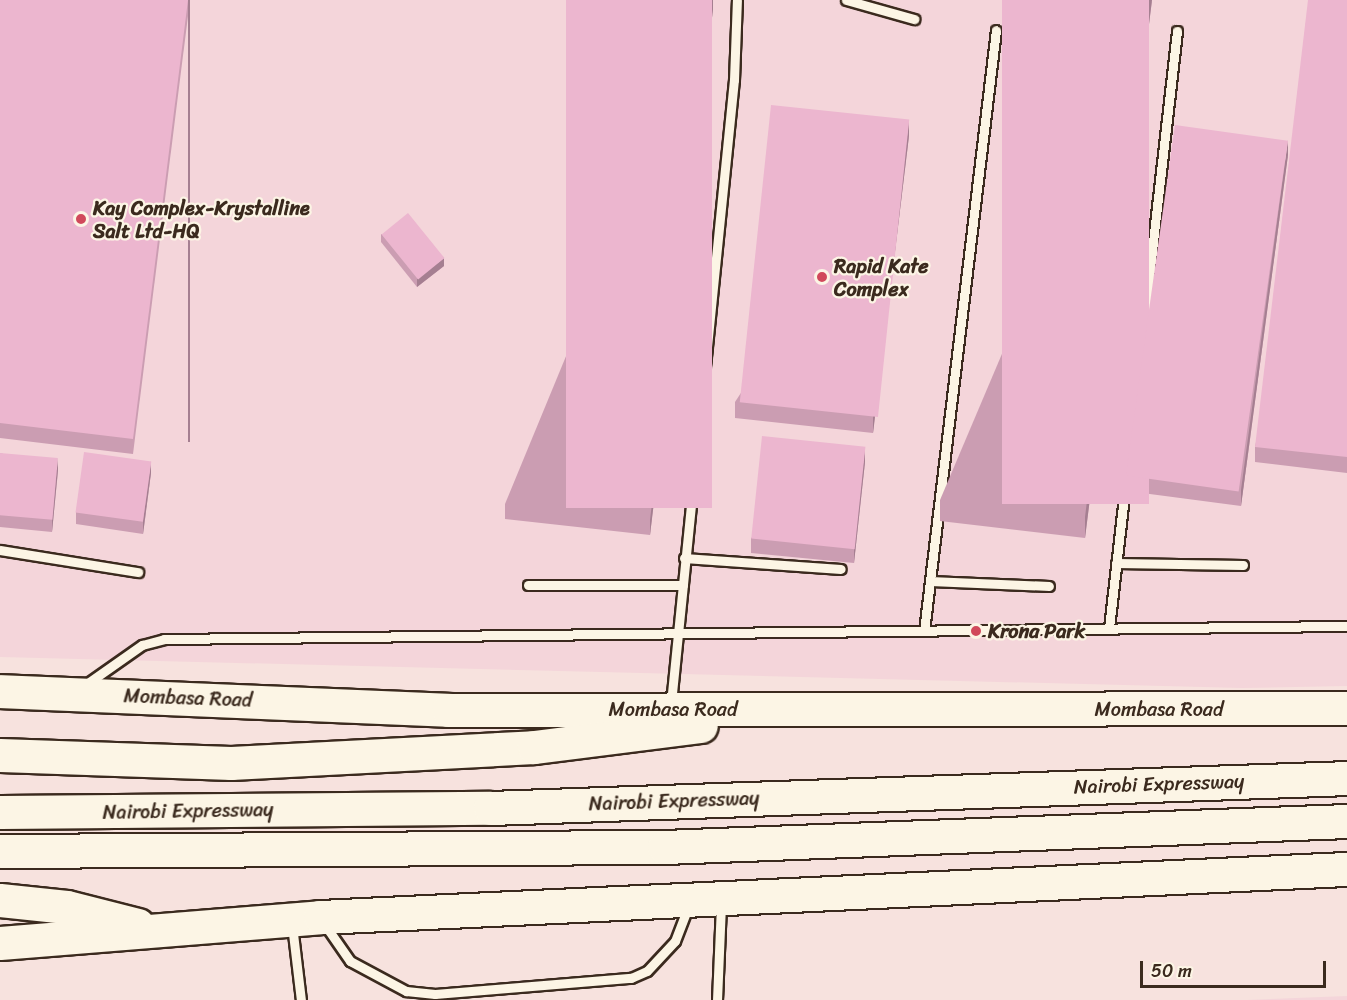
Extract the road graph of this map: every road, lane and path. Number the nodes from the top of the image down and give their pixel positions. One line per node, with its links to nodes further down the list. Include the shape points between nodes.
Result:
1 (737, 0): 7 (lane, via 734,80)
2 (846, 0): 3 (lane)
3 (914, 19)
4 (996, 30): 12 (lane)
5 (1178, 31): 8 (lane)
6 (0, 550): 11 (lane)
7 (684, 558): 10 (lane); 14 (lane)
8 (1116, 563): 9 (lane); 17 (lane)
9 (1243, 565)
10 (841, 569)
11 (138, 572)
12 (930, 581): 15 (lane); 18 (lane)
13 (528, 585): 14 (lane)
14 (683, 585): 19 (lane)
15 (1049, 586)
16 (1347, 626): 17 (lane)
17 (1109, 628): 18 (lane)
18 (924, 631): 19 (lane)
19 (681, 636): 21 (lane, via 164,639 142,645); 22 (lane)
20 (0, 691): 21 (highway, Mombasa Road)
21 (72, 695): 22 (highway, Mombasa Road, via 448,710)
22 (670, 708): 24 (highway, Mombasa Road)
23 (1347, 708): 24 (highway, Mombasa Road)
24 (835, 709): 25 (highway, via 534,747 231,763)
25 (0, 755)
26 (1347, 778): 27 (highway, Nairobi Expressway, via 490,808)
27 (0, 812)
28 (1347, 821): 29 (highway, Nairobi Expressway, via 664,847)
29 (0, 851)
30 (1347, 869): 31 (highway)
31 (706, 899): 33 (highway); 33 (lane, via 647,971 631,978 435,994 406,991 351,961); 37 (lane)
32 (0, 900): 34 (highway, via 67,907)
33 (306, 919): 34 (highway); 36 (lane)
34 (163, 931): 35 (highway)
35 (0, 943)
36 (302, 1000)
37 (717, 1000)

